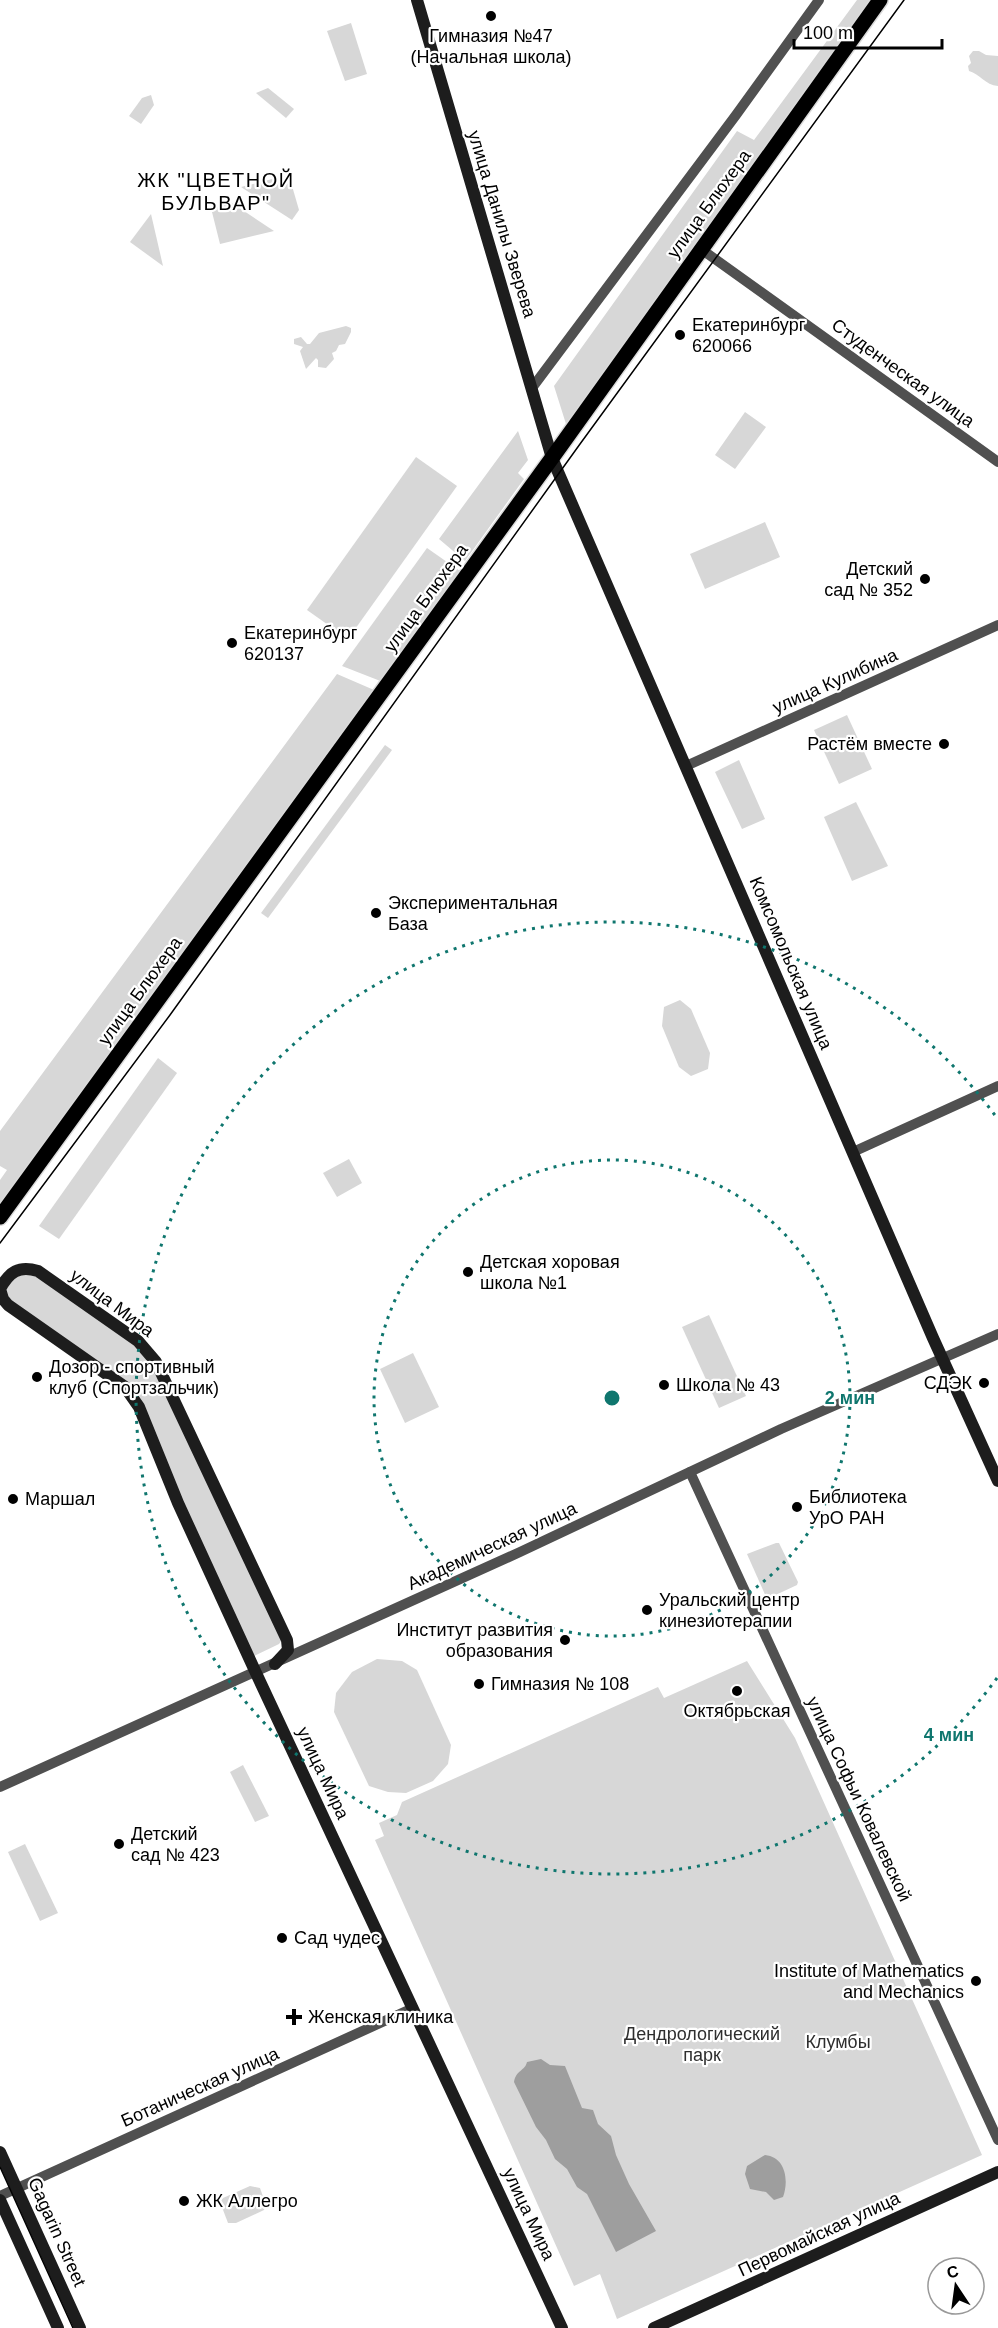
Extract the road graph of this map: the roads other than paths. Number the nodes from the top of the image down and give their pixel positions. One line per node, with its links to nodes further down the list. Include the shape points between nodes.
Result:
1 (417, 0): 5 (street, улица Данилы Зверева)
2 (819, 0): 5 (street)
3 (880, 0): 4 (main road, улица Блюхера)
4 (700, 249): 6 (main road, улица Блюхера); 7 (street, Студенческая улица)
5 (532, 388): 6 (street, улица Данилы Зверева)
6 (552, 458): 9 (street, Комсомольская улица); 12 (main road, улица Блюхера)
7 (998, 462)
8 (998, 625): 9 (street, улица Кулибина)
9 (686, 766): 11 (street, Комсомольская улица)
10 (998, 1086): 11 (street)
11 (853, 1152): 15 (street, Комсомольская улица)
12 (0, 1217)
13 (2, 1280): 18 (street, улица Мира, via 20,1268 38,1271 138,1341 156,1362 286,1640 288,1650); 19 (street, улица Мира, via 0,1289 8,1305 132,1395)
14 (998, 1334): 15 (street, Академическая улица)
15 (941, 1357): 16 (street, Академическая улица); 17 (street, Комсомольская улица)
16 (690, 1472): 18 (street, Академическая улица); 22 (street, улица Софьи Ковалевской)
17 (998, 1481)
18 (275, 1664): 19 (street, Академическая улица)
19 (256, 1673): 20 (street, Академическая улица); 21 (street, улица Мира)
20 (0, 1786)
21 (413, 2008): 25 (street, Ботаническая улица); 29 (street, улица Мира)
22 (998, 2140)
23 (0, 2152): 25 (street, Gagarin Street)
24 (998, 2172): 30 (street, Первомайская улица)
25 (17, 2188): 26 (street, Ботаническая улица); 28 (street, Gagarin Street)
26 (0, 2198): 27 (street)
27 (58, 2328)
28 (80, 2328)
29 (562, 2328)
30 (654, 2328)

